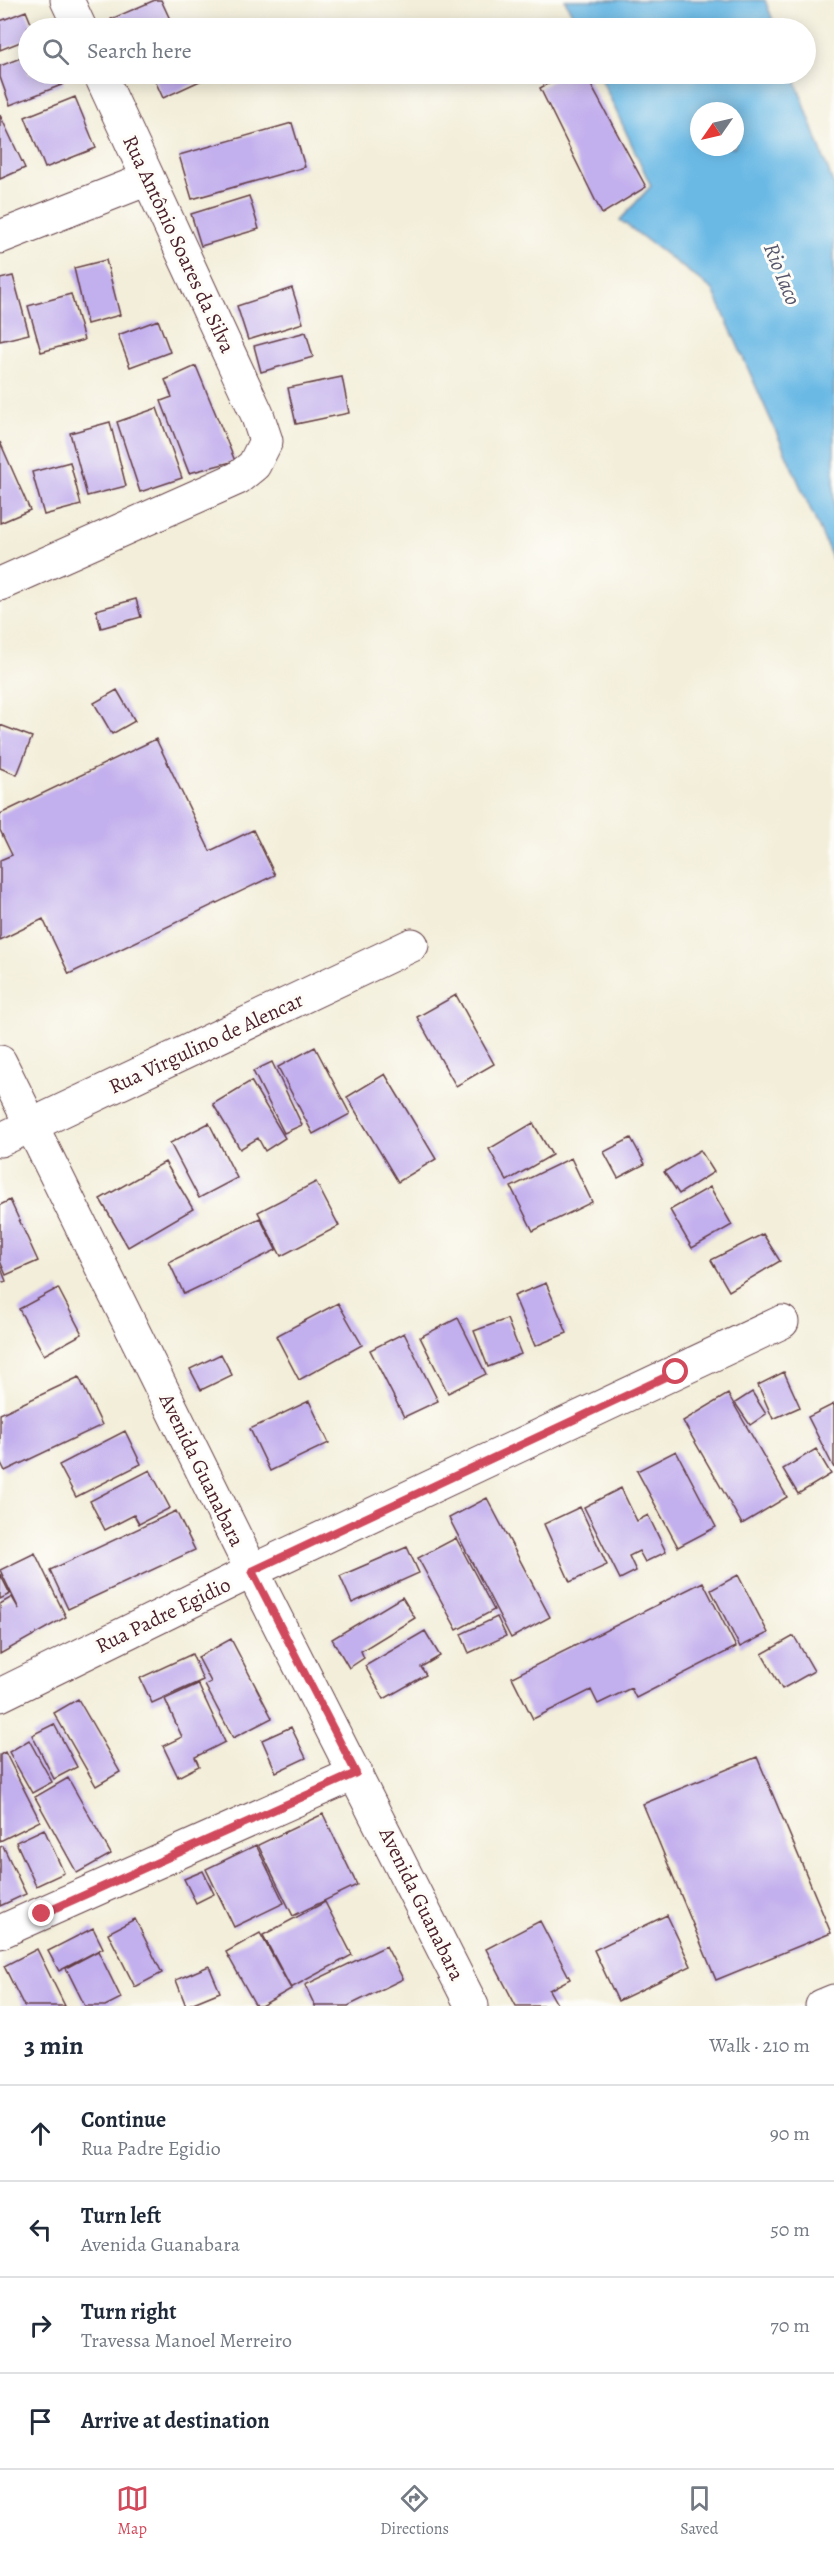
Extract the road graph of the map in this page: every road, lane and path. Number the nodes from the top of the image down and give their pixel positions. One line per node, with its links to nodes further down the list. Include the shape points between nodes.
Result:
1 (67, 0): 2 (street)
2 (75, 18)
3 (105, 84): 4 (street, Rua Antônio Soares da Silva)
4 (148, 179): 5 (street); 6 (street, Rua Antônio Soares da Silva, via 257,414 266,441 263,451 238,478)
5 (0, 237)
6 (0, 584)
7 (412, 945): 9 (street, Rua Virgulino de Alencar)
8 (0, 1062): 9 (street, Avenida Guanabara)
9 (31, 1125): 10 (street, Rua Virgulino de Alencar); 12 (street, Avenida Guanabara)
10 (0, 1140)
11 (782, 1322): 12 (street, Rua Padre Egidio)
12 (252, 1571): 13 (street, Rua Padre Egidio); 14 (street, Avenida Guanabara)
13 (0, 1695)
14 (356, 1773): 15 (street); 17 (street, Avenida Guanabara)
15 (0, 1932)
16 (834, 2001): 18 (street)
17 (472, 2006)
18 (822, 2006)

